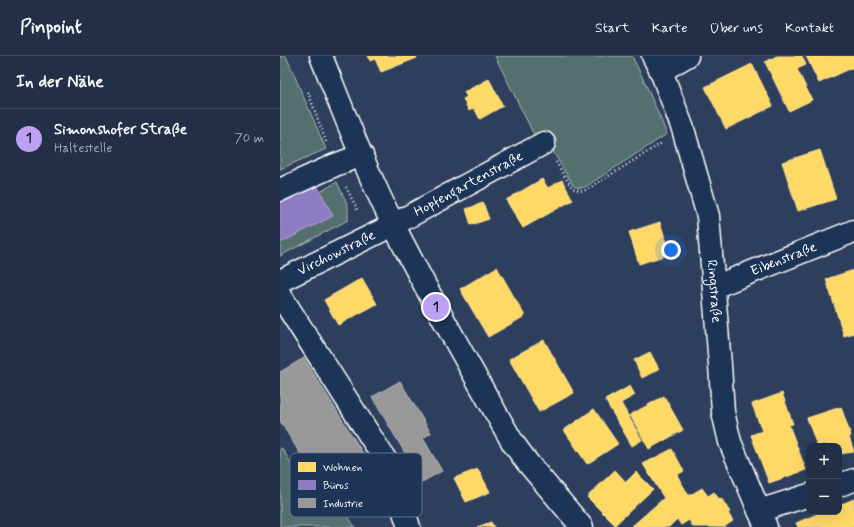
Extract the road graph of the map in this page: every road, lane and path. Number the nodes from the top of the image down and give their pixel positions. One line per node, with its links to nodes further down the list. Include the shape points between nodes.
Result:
1 (321, 56): 6 (street)
2 (687, 56): 3 (street)
3 (657, 63): 4 (street, Ringstraße)
4 (683, 129): 5 (path, via 586,190 579,191 572,188); 11 (street, Ringstraße, via 708,216)
5 (544, 143): 8 (street, Hopfengartenstraße)
6 (362, 155): 7 (street); 8 (street)
7 (280, 190)
8 (393, 224): 10 (street, Virchowstraße); 20 (street, via 513,443)
9 (854, 231): 11 (street, Eibenstraße)
10 (280, 281)
11 (714, 286): 18 (street, Ringstraße, via 723,412 730,442)
12 (280, 295): 13 (street)
13 (381, 453)
14 (854, 480): 15 (street)
15 (842, 484)
16 (806, 497): 18 (street)
17 (406, 517): 19 (street)
18 (762, 519)
19 (409, 527)
20 (582, 527)

